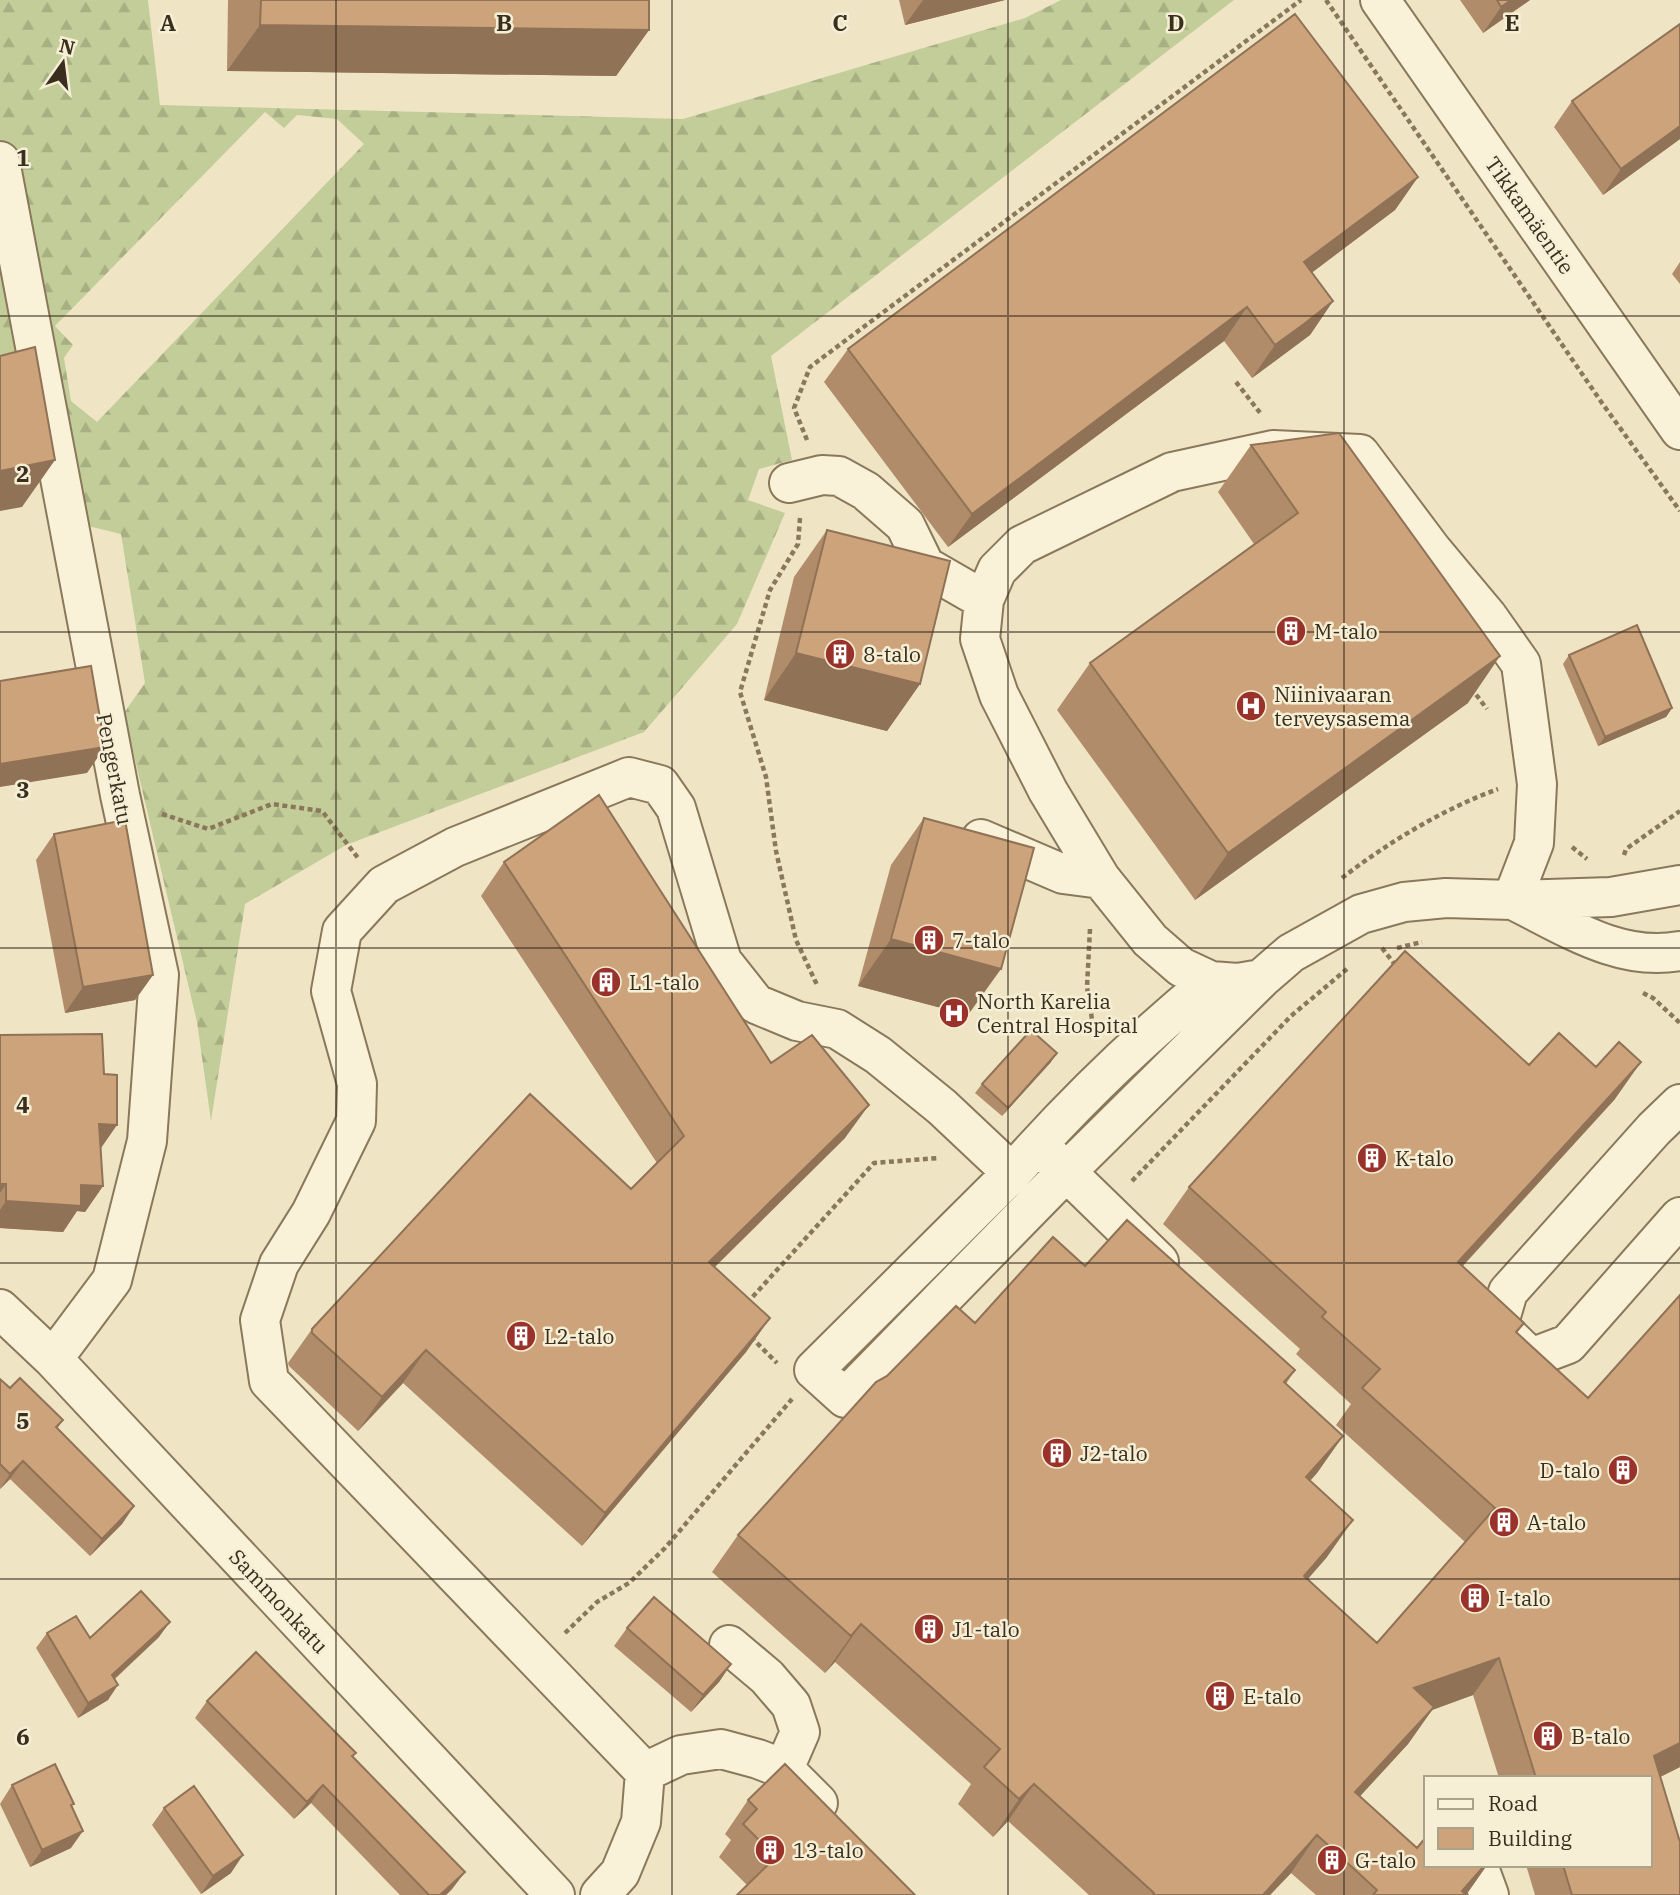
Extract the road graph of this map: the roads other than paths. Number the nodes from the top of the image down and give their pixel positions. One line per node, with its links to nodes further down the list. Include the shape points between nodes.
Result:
1 (1380, 0): 3 (street, Tikkamäentie)
2 (0, 161): 20 (street, Pengerkatu, via 159,975 147,1141 112,1280)
3 (1680, 430)
4 (789, 483): 5 (street, via 822,475 870,486 905,525 925,566)
5 (984, 600): 7 (street, via 980,639 999,695 1048,791); 9 (street, via 997,570 1022,545 1172,472 1273,450 1360,454 1521,664 1537,784 1534,843)
6 (979, 838): 7 (street, via 1063,874)
7 (1101, 879): 12 (street, via 1150,940 1181,967)
8 (1680, 885): 9 (street, via 1611,897)
9 (1512, 900): 10 (street, via 1606,946 1659,955); 11 (street, via 1435,899 1361,914 1291,953)
10 (1680, 951)
11 (1261, 979): 12 (street); 16 (street)
12 (1211, 981): 14 (street, via 1168,1016)
13 (1680, 1104): 17 (street, via 1508,1292 1498,1326 1531,1358 1569,1344)
14 (1038, 1143): 15 (street); 16 (street)
15 (1000, 1161): 16 (street, via 814,1370 845,1398); 23 (street, via 878,1055 837,1029 797,1021 757,1004 722,961 676,808 660,785 629,777 455,847 384,885 342,931 331,991 356,1084 356,1121 311,1213 279,1265 260,1320 269,1381)
16 (1065, 1173): 18 (street)
17 (1680, 1217)
18 (1180, 1282)
19 (0, 1309): 20 (street, Sammonkatu)
20 (53, 1359): 26 (street, Sammonkatu)
21 (729, 1645): 22 (street, via 791,1705 800,1732)
22 (784, 1769): 23 (street, via 721,1749 681,1755); 24 (street)
23 (645, 1772): 27 (street, via 641,1822 620,1873)
24 (842, 1827)
25 (1479, 1867): 28 (street)
26 (555, 1895)
27 (600, 1895)
28 (1489, 1895)

